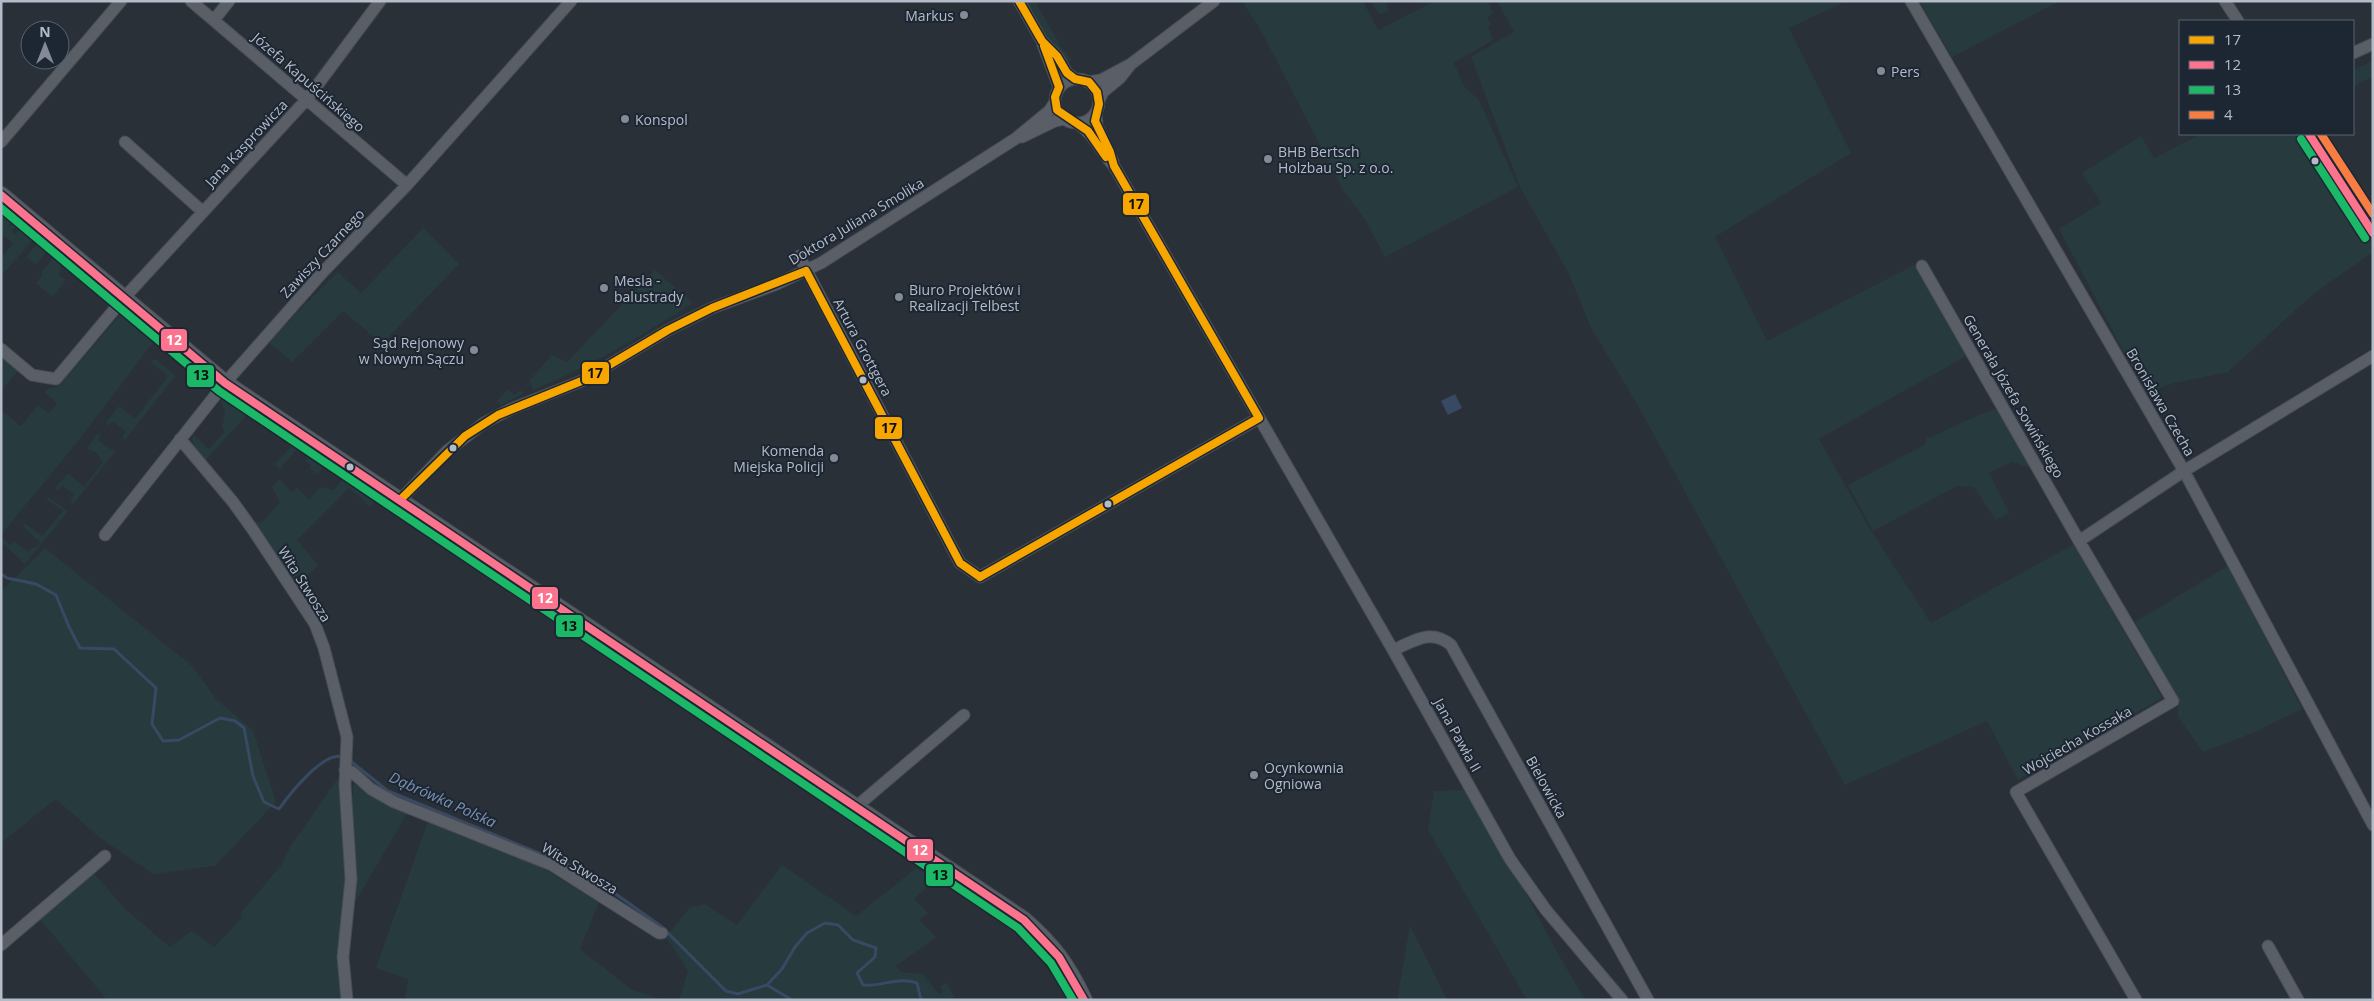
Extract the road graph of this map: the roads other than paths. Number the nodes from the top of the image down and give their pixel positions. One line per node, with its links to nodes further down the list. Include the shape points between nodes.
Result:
1 (121, 1): 27 (street)
2 (191, 1): 10 (street, Józefa Kapuścińskiego)
3 (229, 1): 10 (street)
4 (380, 1): 19 (street, Jana Kasprowicza)
5 (571, 1): 30 (street, Zawiszy Czarnego)
6 (1019, 1): 12 (street)
7 (1214, 1): 15 (street)
8 (1912, 1): 43 (street, Bronisława Czecha)
9 (2225, 1): 11 (street)
10 (214, 20): 19 (street, Józefa Kapuścińskiego)
11 (2237, 20)
12 (1042, 41): 16 (street); 18 (street)
13 (2373, 44): 14 (street)
14 (2354, 54)
15 (1131, 64): 17 (street, via 1101,80); 20 (street)
16 (1075, 79): 17 (street); 18 (street)
17 (1089, 82): 20 (street)
18 (1060, 87): 21 (street)
19 (306, 99): 30 (street, Józefa Kapuścińskiego); 32 (street, Jana Kasprowicza)
20 (1099, 100): 22 (street)
21 (1055, 102): 23 (street); 26 (street, Doktora Juliana Smolika, via 1050,111)
22 (1096, 112): 24 (street); 29 (street, Jana Pawła II, via 1097,126)
23 (1065, 119): 24 (street); 26 (street, Doktora Juliana Smolika)
24 (1076, 123): 29 (street, Jana Pawła II, via 1086,128)
25 (2310, 135): 33 (street)
26 (1015, 139): 36 (street, Doktora Juliana Smolika)
27 (1, 142)
28 (125, 142): 32 (street)
29 (1114, 166): 41 (street, Jana Pawła II)
30 (406, 185): 40 (street, Zawiszy Czarnego, via 322,273)
31 (1, 194): 37 (street)
32 (203, 212): 37 (street, Jana Kasprowicza)
33 (2373, 233)
34 (799, 256): 36 (street, Artura Grottgera)
35 (1922, 266): 46 (street, Generała Józefa Sowińskiego)
36 (806, 271): 41 (street, Artura Grottgera, via 960,564 980,578); 44 (street, Doktora Juliana Smolika, via 712,308 584,380 498,415 465,436)
37 (124, 298): 38 (street, Jana Kasprowicza, via 56,379 32,375); 40 (street)
38 (1, 349)
39 (2373, 356): 43 (street)
40 (225, 383): 42 (street, Zawiszy Czarnego); 44 (street)
41 (1259, 418): 47 (street, Jana Pawła II)
42 (180, 439): 45 (street, Zawiszy Czarnego); 49 (street, Wita Stwosza, via 233,502 316,624 345,724)
43 (2184, 472): 46 (street); 51 (street, Bronisława Czecha)
44 (401, 499): 50 (street)
45 (105, 534)
46 (2078, 542): 60 (street, Wojciecha Kossaka, via 2173,701 2016,792)
47 (1394, 650): 58 (street, Jana Pawła II, via 1523,879); 59 (street, Bielowicka, via 1427,636 1438,637 1451,645)
48 (964, 715): 50 (street)
49 (346, 761): 53 (street, Wita Stwosza, via 352,772 371,789 394,802 552,865); 56 (street, Wita Stwosza, via 351,860 343,957)
50 (856, 806): 57 (street, via 1038,932 1070,968)
51 (2373, 825)
52 (105, 856): 54 (street)
53 (662, 933)
54 (1, 945)
55 (2268, 946): 61 (street)
56 (348, 1000)
57 (1084, 1000)
58 (1622, 1000)
59 (1648, 1000)
60 (2136, 1000)
61 (2298, 1000)

